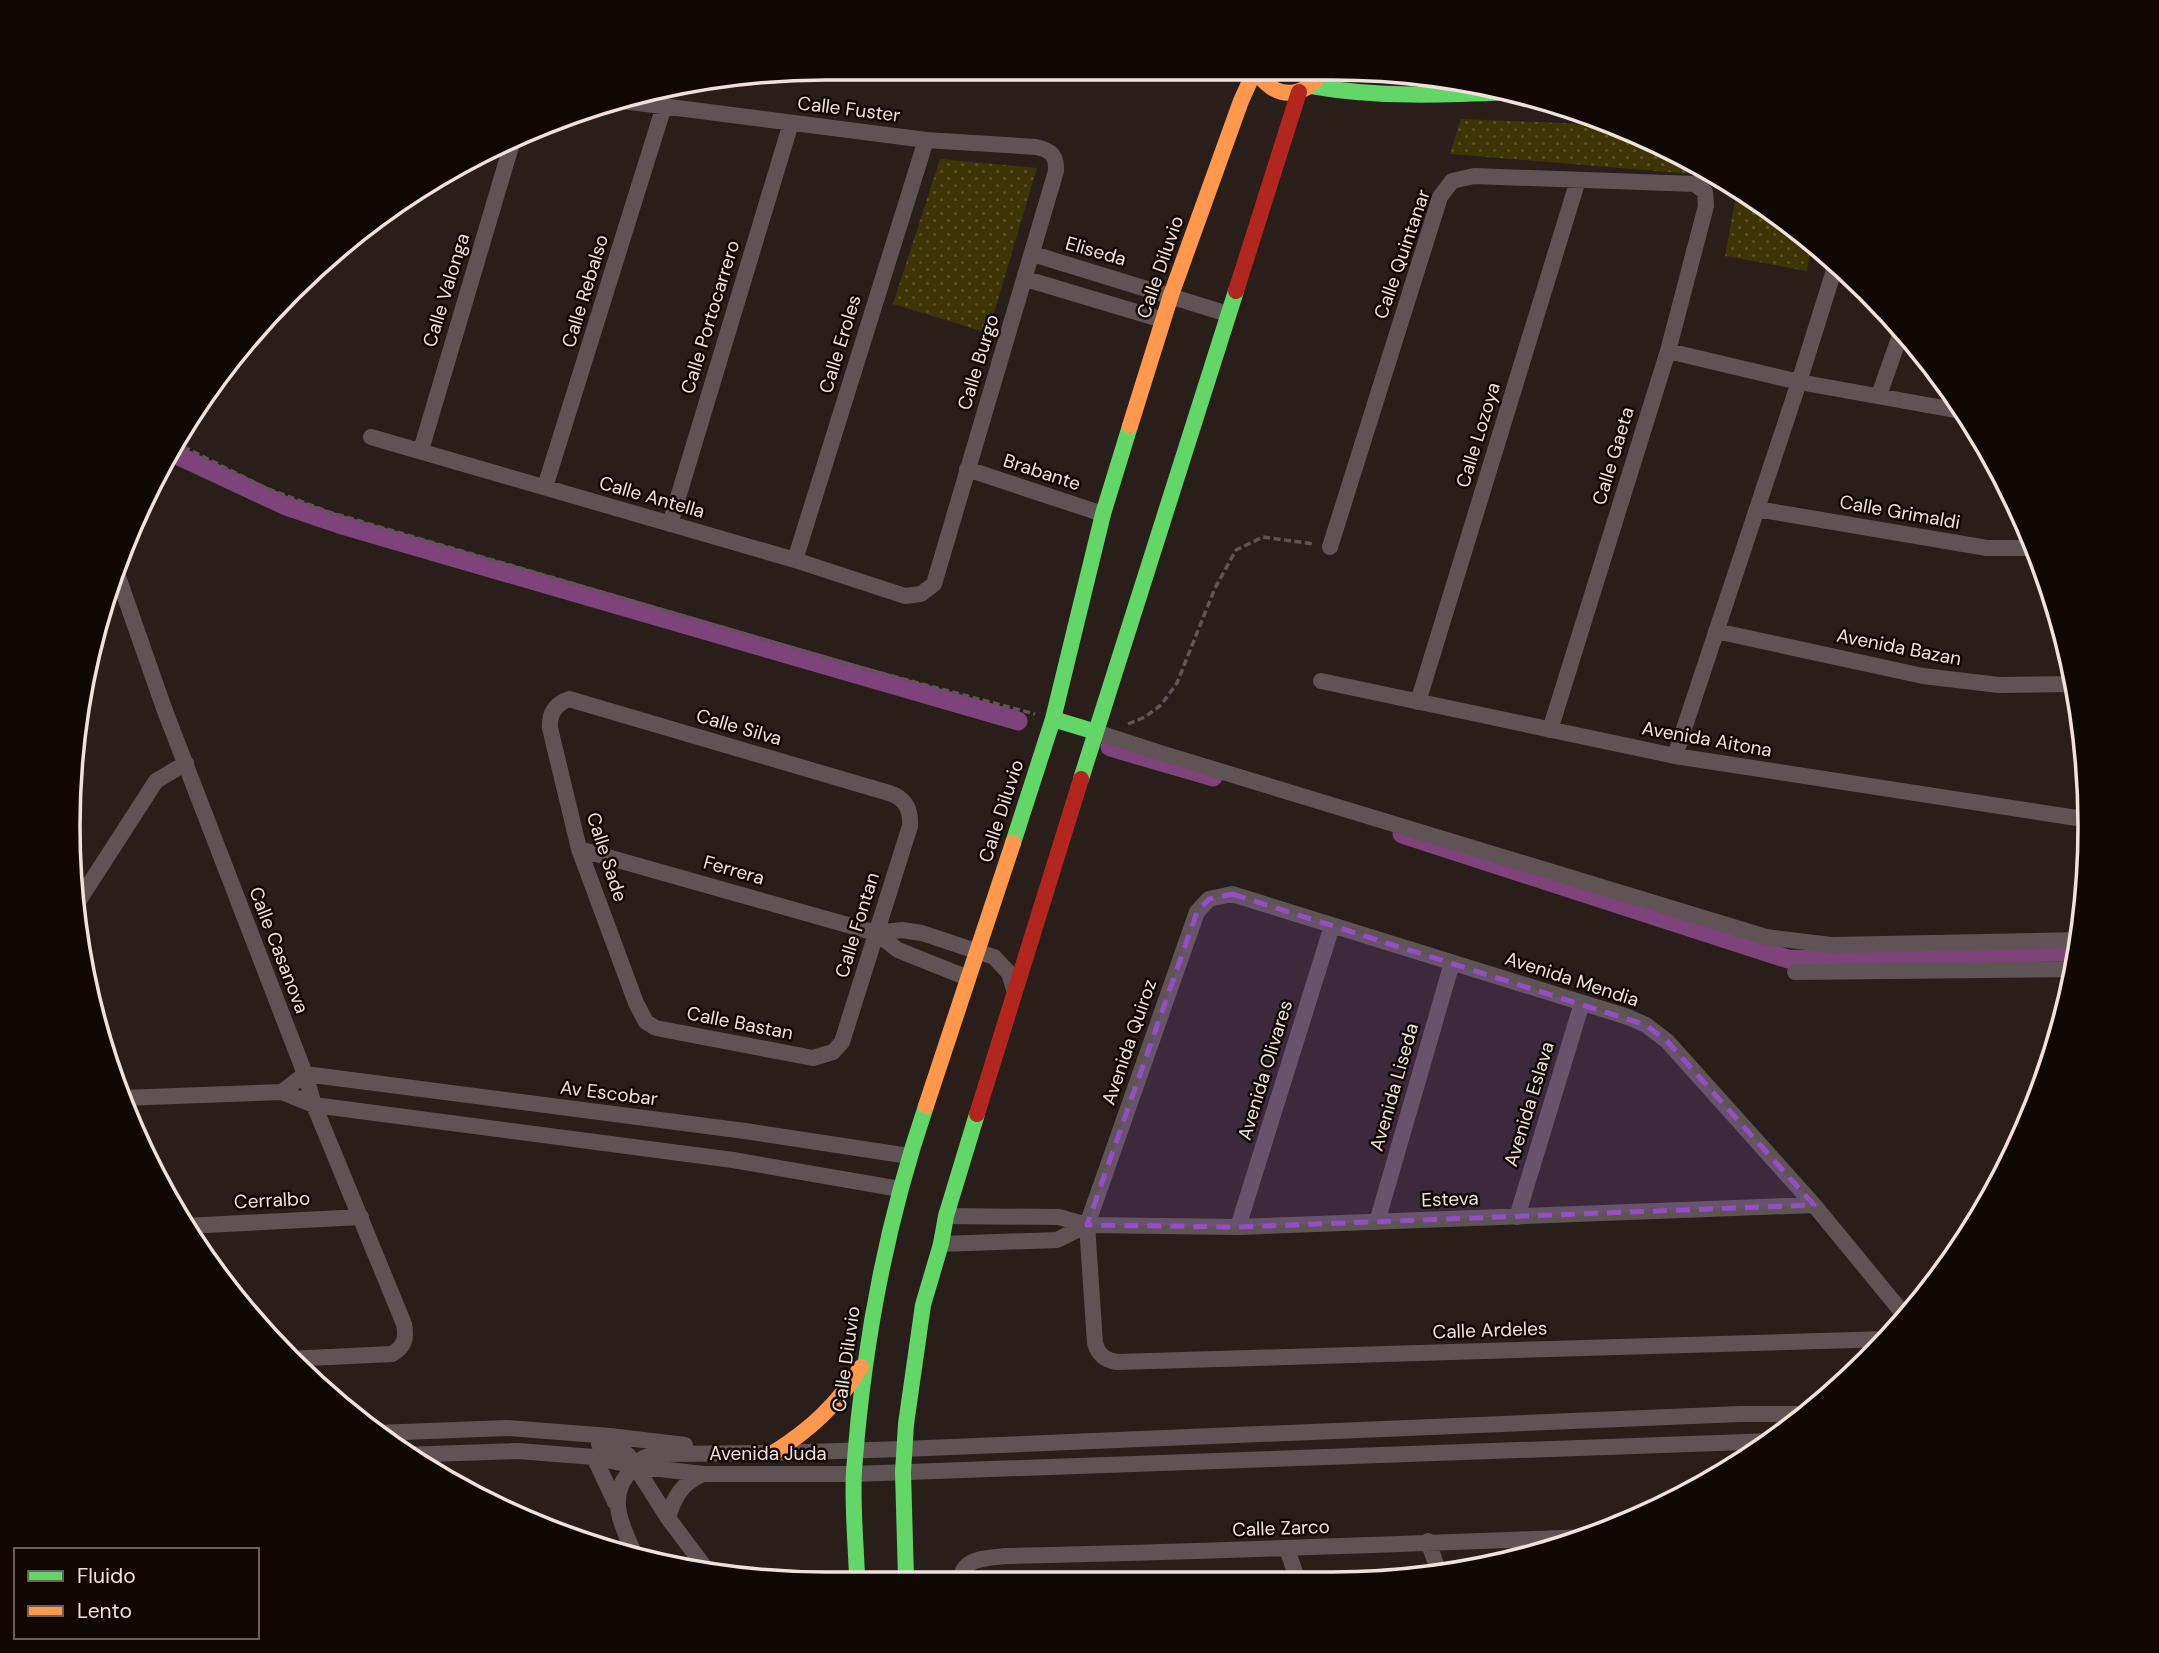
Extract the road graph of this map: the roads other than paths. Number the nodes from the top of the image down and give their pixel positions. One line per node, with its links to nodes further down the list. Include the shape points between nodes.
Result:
1 (1250, 80): 17 (street, Calle Diluvio)
2 (1262, 80): 4 (street, via 1281,93)
3 (1314, 80): 4 (street)
4 (1305, 89): 5 (street, via 1409,96); 18 (street)
5 (1470, 94)
6 (644, 104): 7 (street, Calle Fuster)
7 (664, 106): 8 (street, Calle Fuster); 28 (street, Calle Rebalso)
8 (791, 123): 9 (street, Calle Fuster); 31 (street, Calle Portocarrero)
9 (926, 140): 10 (street, Calle Fuster); 34 (street, Calle Eroles)
10 (1036, 147): 14 (street, Calle Burgo, via 1051,152 1056,171)
11 (510, 151): 26 (street, Calle Valonga)
12 (1578, 180): 13 (street, Calle Quintanar, via 1695,184); 32 (street, Calle Quintanar, via 1474,176 1452,181 1440,197); 40 (street, Calle Lozoya)
13 (1705, 192): 21 (street, Calle Gaeta, via 1706,206)
14 (1033, 254): 16 (street, Calle Burgo); 17 (street, Eliseda)
15 (1833, 274): 22 (street)
16 (1026, 279): 19 (street); 27 (street, Calle Burgo)
17 (1171, 295): 18 (street, Eliseda); 19 (street, Calle Diluvio)
18 (1228, 314): 44 (street)
19 (1163, 320): 30 (street, Calle Diluvio)
20 (1898, 341): 23 (street)
21 (1668, 351): 22 (street); 43 (street, Calle Gaeta)
22 (1799, 382): 23 (street); 29 (street)
23 (1880, 395): 24 (street)
24 (1951, 409)
25 (371, 437): 26 (street, Calle Antella)
26 (421, 450): 28 (street, Calle Antella)
27 (967, 470): 30 (street, Brabante); 36 (street, Calle Burgo, via 934,584)
28 (545, 487): 31 (street, Calle Antella)
29 (1757, 509): 33 (street, Calle Grimaldi, via 1987,548); 37 (street)
30 (1104, 514): 42 (street, Calle Diluvio)
31 (670, 524): 34 (street, Calle Antella)
32 (1330, 547)
33 (2025, 548)
34 (795, 560): 36 (street, Calle Antella, via 905,596)
35 (120, 587): 46 (street, Calle Casanova)
36 (921, 594)
37 (1716, 631): 39 (street, Avenida Bazan, via 1923,676 1999,685); 45 (street)
38 (1321, 681): 40 (street, Avenida Aitona)
39 (2065, 684)
40 (1418, 702): 43 (street, Avenida Aitona)
41 (556, 707): 47 (street, Calle Silva, via 569,699 896,795); 49 (street, Calle Sade, via 550,728)
42 (1052, 719): 44 (street); 55 (street, Calle Diluvio)
43 (1550, 730): 45 (street, Avenida Aitona)
44 (1096, 732): 54 (street, via 1766,937 1831,945); 60 (street)
45 (1675, 756): 48 (street, Avenida Aitona)
46 (186, 763): 50 (street, via 156,782); 64 (street, Calle Casanova)
47 (908, 807): 53 (street, Calle Fontan, via 910,826)
48 (2078, 818)
49 (579, 849): 53 (street, Ferrera); 62 (street, Calle Sade)
50 (84, 893)
51 (1232, 894): 52 (street, Avenida Mendia); 78 (street, Avenida Quiroz, via 1209,899 1197,912)
52 (1332, 926): 56 (street, Avenida Mendia); 79 (street, Avenida Olivares)
53 (876, 933): 55 (street, Ferrera, via 922,933); 59 (street, Ferrera, via 898,950); 63 (street, Calle Fontan, via 842,1042)
54 (2069, 940)
55 (978, 952): 59 (street, Calle Diluvio); 60 (street, Ferrera, via 1003,964)
56 (1452, 963): 61 (street, Avenida Mendia); 76 (street, Avenida Liseda)
57 (2064, 969): 58 (street)
58 (1795, 972)
59 (968, 978): 70 (street, Calle Diluvio)
60 (1014, 989): 74 (street)
61 (1582, 1003): 72 (street, Avenida Mendia, via 1646,1025 1667,1041); 75 (street, Avenida Eslava)
62 (642, 1016): 63 (street, Calle Bastan, via 656,1028 800,1056 813,1058)
63 (833, 1052)
64 (305, 1074): 65 (street); 67 (street, Calle Casanova); 68 (street, Av Escobar)
65 (282, 1092): 66 (street); 67 (street)
66 (132, 1098)
67 (314, 1105): 69 (street); 73 (street, Calle Casanova)
68 (554, 1108): 69 (street); 70 (street, Av Escobar)
69 (558, 1137): 71 (street, via 733,1160)
70 (909, 1156): 71 (street, Calle Diluvio)
71 (900, 1189): 84 (street, Calle Diluvio)
72 (1814, 1205): 75 (street, Esteva); 81 (street, Avenida Mendia)
73 (361, 1216): 77 (street, Cerralbo); 83 (street, Calle Casanova, via 404,1324 405,1340 392,1354)
74 (946, 1216): 78 (street, Esteva, via 1059,1217); 80 (street)
75 (1517, 1217): 76 (street, Esteva)
76 (1377, 1222): 79 (street, Esteva)
77 (196, 1225)
78 (1087, 1225): 79 (street, Esteva); 80 (street, Esteva, via 1057,1240); 82 (street, Calle Ardeles, via 1097,1351 1117,1362)
79 (1238, 1227)
80 (941, 1244): 89 (street, via 923,1305)
81 (1900, 1310)
82 (1873, 1339)
83 (304, 1358)
84 (866, 1359): 90 (street, Calle Diluvio); 91 (street, via 828,1414)
85 (1792, 1414): 89 (street, Avenida Juda)
86 (507, 1428): 87 (street, Avenida Juda); 93 (street, Avenida Juda); 95 (street, Avenida Juda, via 547,1439 619,1448)
87 (392, 1432)
88 (1754, 1442): 96 (street, Avenida Juda)
89 (903, 1449): 90 (street, Avenida Juda); 96 (street)
90 (855, 1451): 91 (street, Avenida Juda); 98 (street, Calle Diluvio)
91 (773, 1453): 93 (street, Avenida Juda)
92 (423, 1454): 94 (street, Avenida Juda, via 518,1451)
93 (753, 1454): 95 (street, Avenida Juda, via 663,1454 642,1458)
94 (594, 1457): 95 (street, Avenida Juda); 99 (street)
95 (634, 1466): 97 (street, Avenida Juda); 99 (street, via 619,1486); 100 (street, Avenida Juda)
96 (903, 1472): 98 (street, Avenida Juda); 108 (street)
97 (703, 1474): 98 (street, Avenida Juda); 100 (street, via 690,1480 674,1499)
98 (854, 1474): 107 (street, Calle Diluvio)
99 (616, 1506): 103 (street)
100 (668, 1518): 105 (street, Avenida Juda)
101 (1428, 1541): 102 (street, Calle Zarco); 104 (street, Calle Zarco); 106 (street)
102 (1543, 1542)
103 (632, 1547)
104 (1287, 1549): 109 (street, Calle Zarco, via 1006,1556 974,1561); 110 (street)
105 (700, 1561)
106 (1436, 1565)
107 (857, 1572)
108 (906, 1572)
109 (963, 1572)
110 (1295, 1572)

